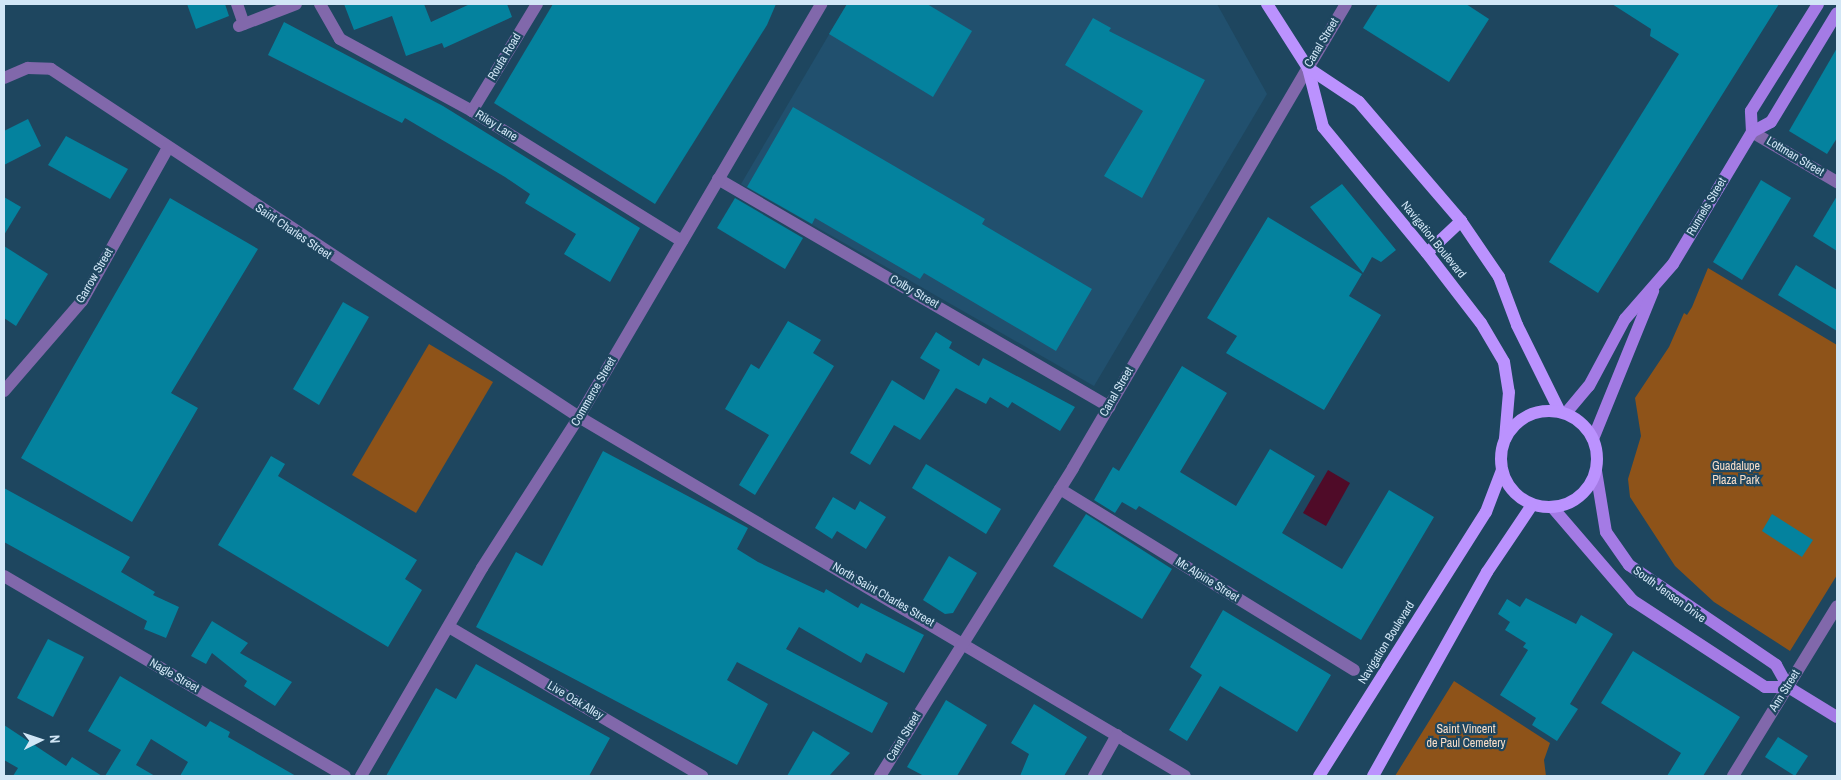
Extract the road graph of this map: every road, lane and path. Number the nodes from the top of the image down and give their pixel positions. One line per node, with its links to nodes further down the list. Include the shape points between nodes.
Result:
1 (237, 4): 2 (street, via 241,25)
2 (296, 4)
3 (320, 4): 12 (street, Riley Lane, via 340,39)
4 (537, 4): 12 (street, Roufa Road)
5 (820, 4): 15 (street, Commerce Street)
6 (1267, 4): 10 (main road, Navigation Boulevard)
7 (1346, 4): 10 (street, Canal Street)
8 (1818, 4): 13 (main road, Runnels Street, via 1752,111)
9 (1837, 13): 13 (main road, Runnels Street, via 1771,122)
10 (1308, 68): 17 (main road, Navigation Boulevard, via 1359,102); 19 (main road, Navigation Boulevard, via 1323,127); 22 (street, Canal Street)
11 (4, 78): 14 (street, Saint Charles Street, via 28,68 51,69)
12 (472, 111): 18 (street, Riley Lane)
13 (1752, 132): 16 (street, Lottman Street); 20 (main road, Runnels Street, via 1673,264)
14 (168, 148): 21 (street, Garrow Street, via 82,301); 24 (street, Saint Charles Street)
15 (718, 179): 18 (street, Commerce Street); 22 (street, Colby Street)
16 (1837, 182)
17 (1461, 221): 19 (main road); 23 (main road, Navigation Boulevard, via 1500,277 1517,325)
18 (682, 241): 24 (street, Commerce Street)
19 (1427, 253): 25 (main road, Navigation Boulevard, via 1481,323 1504,362 1509,392)
20 (1658, 280): 23 (main road, Runnels Street, via 1625,319 1589,386); 26 (main road, Runnels Street)
21 (4, 391)
22 (1109, 407): 29 (street, Canal Street)
23 (1563, 413): 25 (main road, via 1547,410 1522,419); 26 (main road)
24 (579, 418): 34 (street, Commerce Street); 35 (street, North Saint Charles Street)
25 (1505, 439): 27 (main road)
26 (1593, 439): 28 (main road)
27 (1502, 470): 30 (main road, via 1512,492); 46 (main road, Navigation Boulevard, via 1486,512)
28 (1596, 471): 31 (main road, via 1585,492); 37 (main road, South Jensen Drive, via 1606,532 1615,551 1705,621 1776,665)
29 (1060, 489): 35 (street, Canal Street); 36 (street, Mc Alpine Street)
30 (1532, 505): 31 (main road); 47 (main road, via 1487,572)
31 (1554, 508): 37 (main road, South Jensen Drive, via 1632,600 1765,687)
32 (4, 576): 40 (street, Nagle Street)
33 (1837, 606): 37 (street, Ann Street)
34 (449, 626): 41 (street, Commerce Street); 42 (street, Live Oak Alley)
35 (962, 641): 39 (street, North Saint Charles Street); 43 (street, Canal Street)
36 (1354, 670)
37 (1788, 687): 38 (main road, South Jensen Drive); 48 (street, Ann Street)
38 (1837, 717)
39 (1117, 736): 44 (street); 45 (street, North Saint Charles Street)
40 (345, 776)
41 (361, 776)
42 (702, 776)
43 (880, 776)
44 (1094, 776)
45 (1185, 776)
46 (1320, 776)
47 (1373, 776)
48 (1733, 776)

